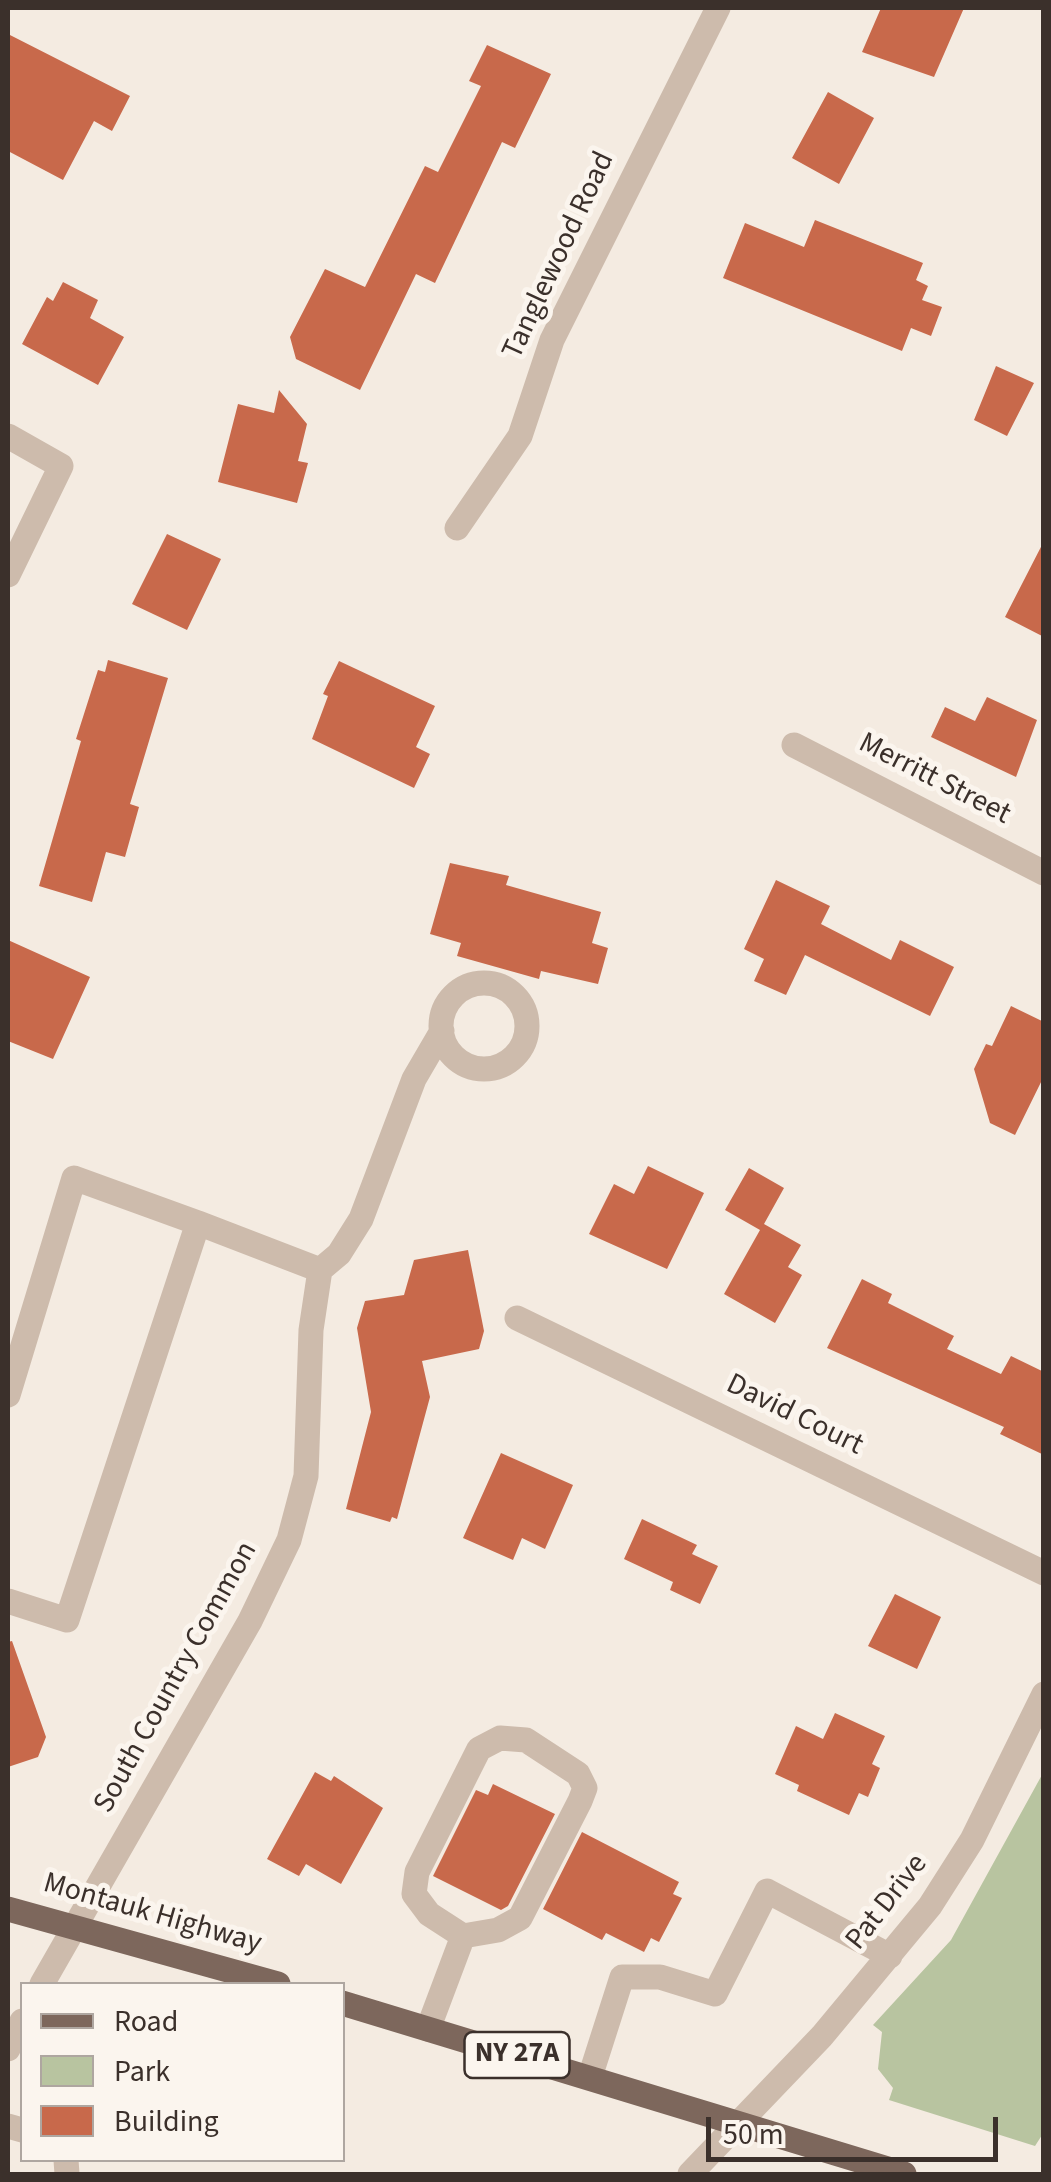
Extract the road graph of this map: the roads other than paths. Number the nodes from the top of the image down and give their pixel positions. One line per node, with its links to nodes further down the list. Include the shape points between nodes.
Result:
1 (718, 8): 3 (street, Tanglewood Road, via 552,340 520,436)
2 (8, 436): 4 (street, via 61,466)
3 (457, 528)
4 (8, 575)
5 (794, 745): 6 (street, Merritt Street)
6 (1044, 872)
7 (442, 1031): 9 (street, via 414,1079 361,1219)
8 (198, 1223): 9 (street); 11 (street, via 74,1178); 13 (street, via 67,1620)
9 (320, 1270): 16 (street, South Country Common, via 306,1476 289,1540 250,1621)
10 (517, 1318): 12 (street, David Court)
11 (8, 1395)
12 (1044, 1573)
13 (8, 1601)
14 (1044, 1694): 18 (street, Pat Drive, via 953,1874)
15 (8, 1909): 16 (main road, Montauk Highway)
16 (74, 1927): 19 (street, South Country Common); 20 (main road, Montauk Highway)
17 (463, 1936): 17 (street, via 520,1918 585,1788 578,1774 526,1740 500,1738 479,1749 417,1872 414,1894); 23 (street)
18 (890, 1956): 25 (street, via 767,1891 715,1994 660,1977 622,1977); 26 (street, Pat Drive)
19 (43, 1982)
20 (271, 1982)
21 (345, 2004): 23 (main road, NY 27A)
22 (20, 2026): 24 (street)
23 (428, 2029): 25 (main road, NY 27A)
24 (8, 2049)
25 (590, 2077): 26 (main road, NY 27A)
26 (740, 2123): 27 (street, Pat Drive); 28 (main road, NY 27A)
27 (690, 2174)
28 (904, 2174)

